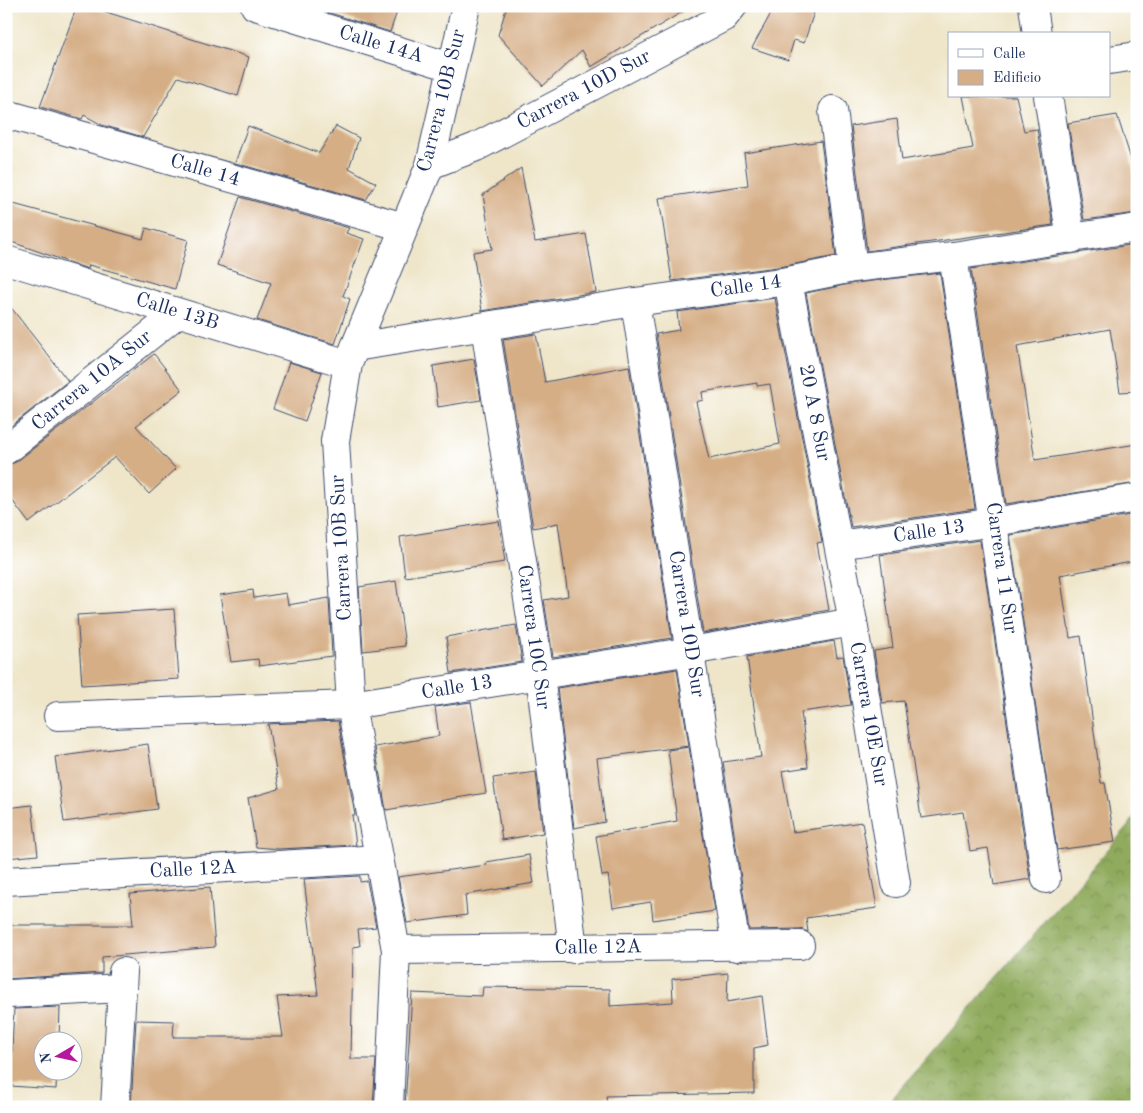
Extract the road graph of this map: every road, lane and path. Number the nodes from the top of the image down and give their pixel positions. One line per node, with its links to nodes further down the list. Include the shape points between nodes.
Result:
1 (254, 6): 8 (street, Calle 14A)
2 (466, 6): 8 (street, Carrera 10B Sur)
3 (733, 6): 12 (street, Carrera 10D Sur, via 724,17 476,147)
4 (1033, 6): 5 (street)
5 (1037, 32)
6 (1137, 56): 7 (street)
7 (1110, 60)
8 (451, 67): 12 (street, Carrera 10B Sur)
9 (1048, 98): 15 (street)
10 (832, 110): 18 (street)
11 (6, 114): 13 (street, Calle 14)
12 (430, 166): 13 (street, Carrera 10B Sur)
13 (404, 227): 23 (street, Carrera 10B Sur)
14 (1137, 228): 15 (street, Calle 14)
15 (1071, 239): 16 (street, Calle 14)
16 (953, 256): 18 (street, Calle 14); 26 (street, Carrera 11 Sur)
17 (6, 260): 21 (street, Calle 13B)
18 (853, 268): 19 (street, Calle 14)
19 (788, 281): 20 (street, Calle 14); 27 (street, 20 A 8 Sur)
20 (635, 302): 22 (street, Calle 14); 29 (street, Carrera 10D Sur)
21 (178, 312): 23 (street, Calle 13B); 24 (street, Carrera 10A Sur)
22 (485, 327): 23 (street, Calle 14); 30 (street, Carrera 10C Sur)
23 (352, 355): 31 (street, Carrera 10B Sur, via 335,441)
24 (6, 450)
25 (1137, 498): 26 (street, Calle 13)
26 (994, 522): 27 (street, Calle 13); 34 (street, Carrera 11 Sur)
27 (839, 545): 28 (street, Carrera 10E Sur)
28 (853, 622): 29 (street, Calle 13); 36 (street, Carrera 10E Sur)
29 (690, 650): 30 (street, Calle 13); 38 (street, Carrera 10D Sur)
30 (540, 675): 31 (street, Calle 13); 39 (street, Carrera 10C Sur)
31 (351, 705): 32 (street, Calle 13); 33 (street, Carrera 10B Sur)
32 (58, 716)
33 (379, 859): 35 (street, Calle 12A); 40 (street, Carrera 10B Sur)
34 (1046, 879)
35 (6, 881)
36 (896, 883)
37 (800, 945): 38 (street, Calle 12A)
38 (736, 947): 39 (street, Calle 12A)
39 (573, 949): 40 (street, Calle 12A)
40 (396, 950): 43 (street, Carrera 10B Sur)
41 (9, 994): 42 (street, via 123,980)
42 (115, 1107)
43 (389, 1107)

